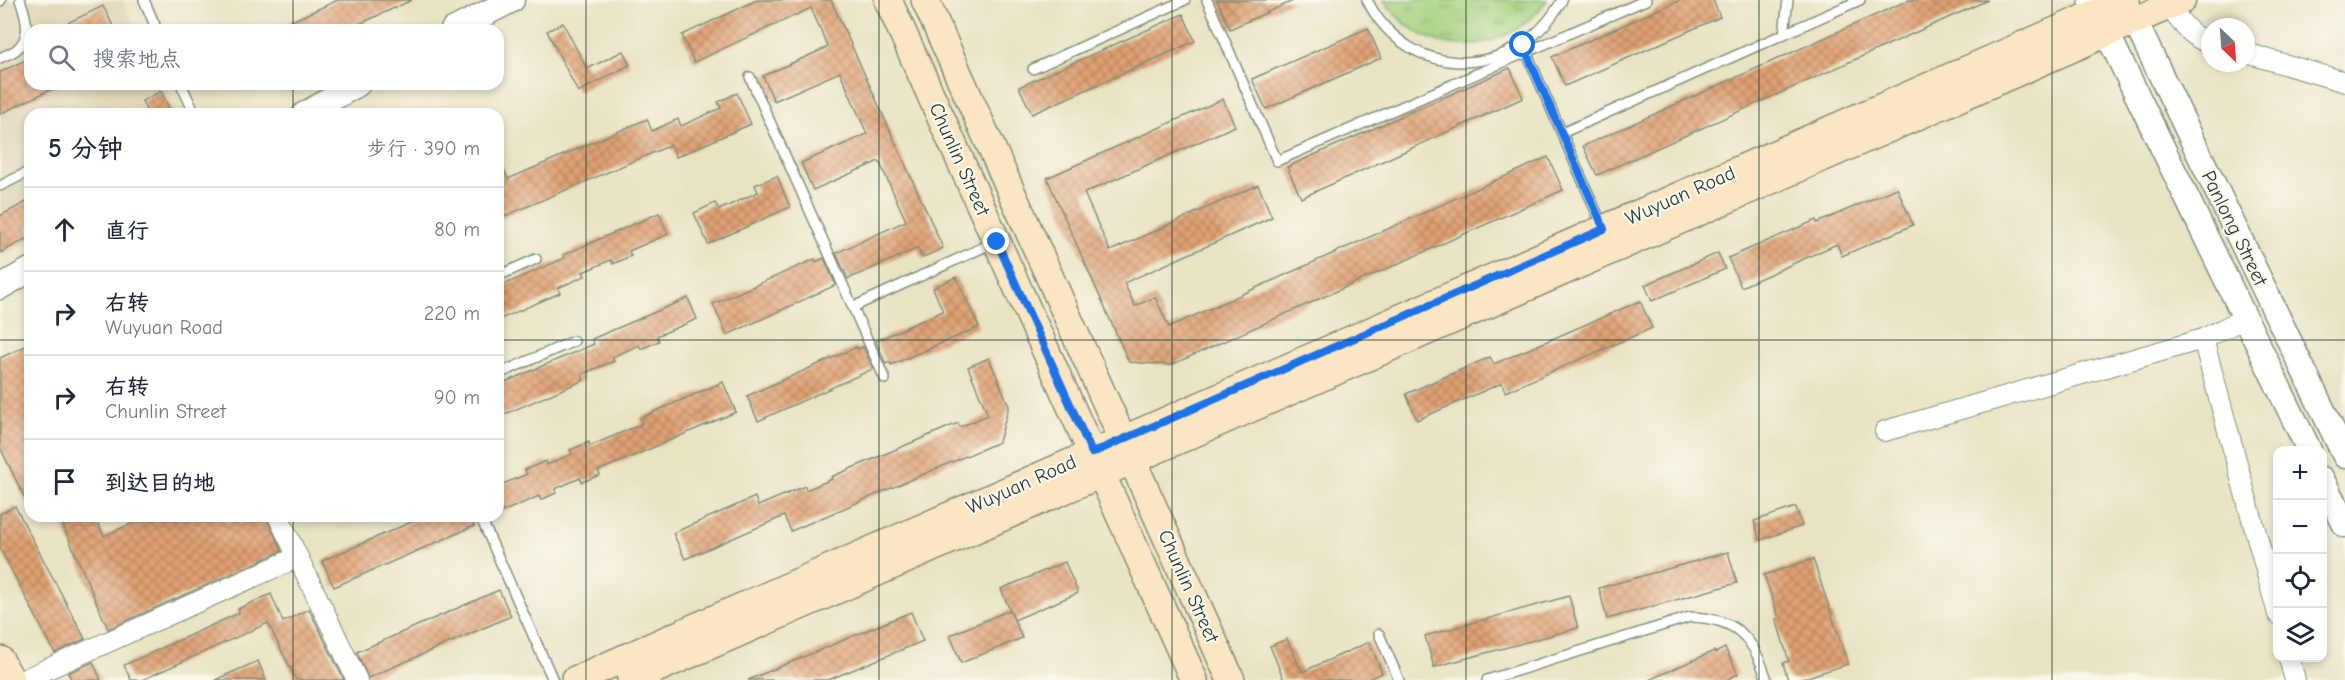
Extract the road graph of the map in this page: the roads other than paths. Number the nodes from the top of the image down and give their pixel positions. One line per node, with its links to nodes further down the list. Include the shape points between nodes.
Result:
1 (20, 0): 16 (lane)
2 (144, 0): 17 (lane)
3 (512, 0): 18 (street)
4 (888, 0): 36 (main road, Chunlin Street)
5 (924, 0): 49 (main road, Chunlin Street)
6 (1185, 0): 25 (lane)
7 (1206, 0): 22 (lane, via 1277,161)
8 (1367, 0): 22 (lane, via 1392,35 1434,58 1468,63)
9 (1562, 0): 22 (lane)
10 (1646, 0): 22 (lane)
11 (1788, 0): 19 (lane)
12 (1860, 0): 19 (lane)
13 (2176, 3): 14 (main road, Wuyuan Road); 21 (street, via 2188,31)
14 (2128, 5): 15 (main road, Wuyuan Road); 50 (street, Panlong Street)
15 (2098, 15): 35 (main road, Wuyuan Road); 42 (street, Panlong Street); 49 (main road, Wuyuan Road)
16 (26, 24)
17 (154, 24)
18 (465, 24)
19 (1784, 34): 32 (lane)
20 (24, 38): 24 (lane, via 18,49)
21 (2201, 40)
22 (1524, 48): 32 (lane)
23 (2255, 56): 27 (street)
24 (0, 58)
25 (1033, 69)
26 (750, 77): 41 (lane)
27 (2345, 82)
28 (184, 90): 30 (lane)
29 (347, 90): 31 (street)
30 (192, 108)
31 (316, 108)
32 (1562, 133): 35 (lane)
33 (24, 174): 34 (lane)
34 (0, 186)
35 (1604, 229): 49 (main road, Wuyuan Road)
36 (997, 242): 41 (lane); 51 (main road, Chunlin Street)
37 (536, 259): 39 (lane)
38 (24, 273): 40 (street)
39 (504, 273)
40 (0, 287)
41 (853, 307): 46 (lane)
42 (2245, 318): 43 (street); 48 (street, Panlong Street)
43 (2203, 339): 47 (street); 57 (street)
44 (574, 341): 45 (lane)
45 (504, 371)
46 (885, 379)
47 (1885, 431)
48 (2307, 446)
49 (1127, 450): 51 (main road, Wuyuan Road); 68 (main road, Chunlin Street)
50 (2345, 456)
51 (1097, 464): 65 (main road, Wuyuan Road); 66 (main road, Wuyuan Road); 67 (main road, Chunlin Street)
52 (2327, 488): 55 (street)
53 (281, 522): 56 (street)
54 (483, 522): 64 (lane)
55 (2345, 525)
56 (298, 557): 62 (street); 63 (street)
57 (2275, 608)
58 (1379, 634): 69 (lane)
59 (0, 660): 61 (main road)
60 (2290, 662): 72 (street)
61 (11, 680)
62 (23, 680)
63 (357, 680)
64 (553, 680)
65 (575, 680)
66 (631, 680)
67 (1194, 680)
68 (1231, 680)
69 (1399, 680)
70 (1487, 680): 71 (lane, via 1690,616 1708,617 1740,630 1760,658)
71 (1767, 680)
72 (2295, 680)

